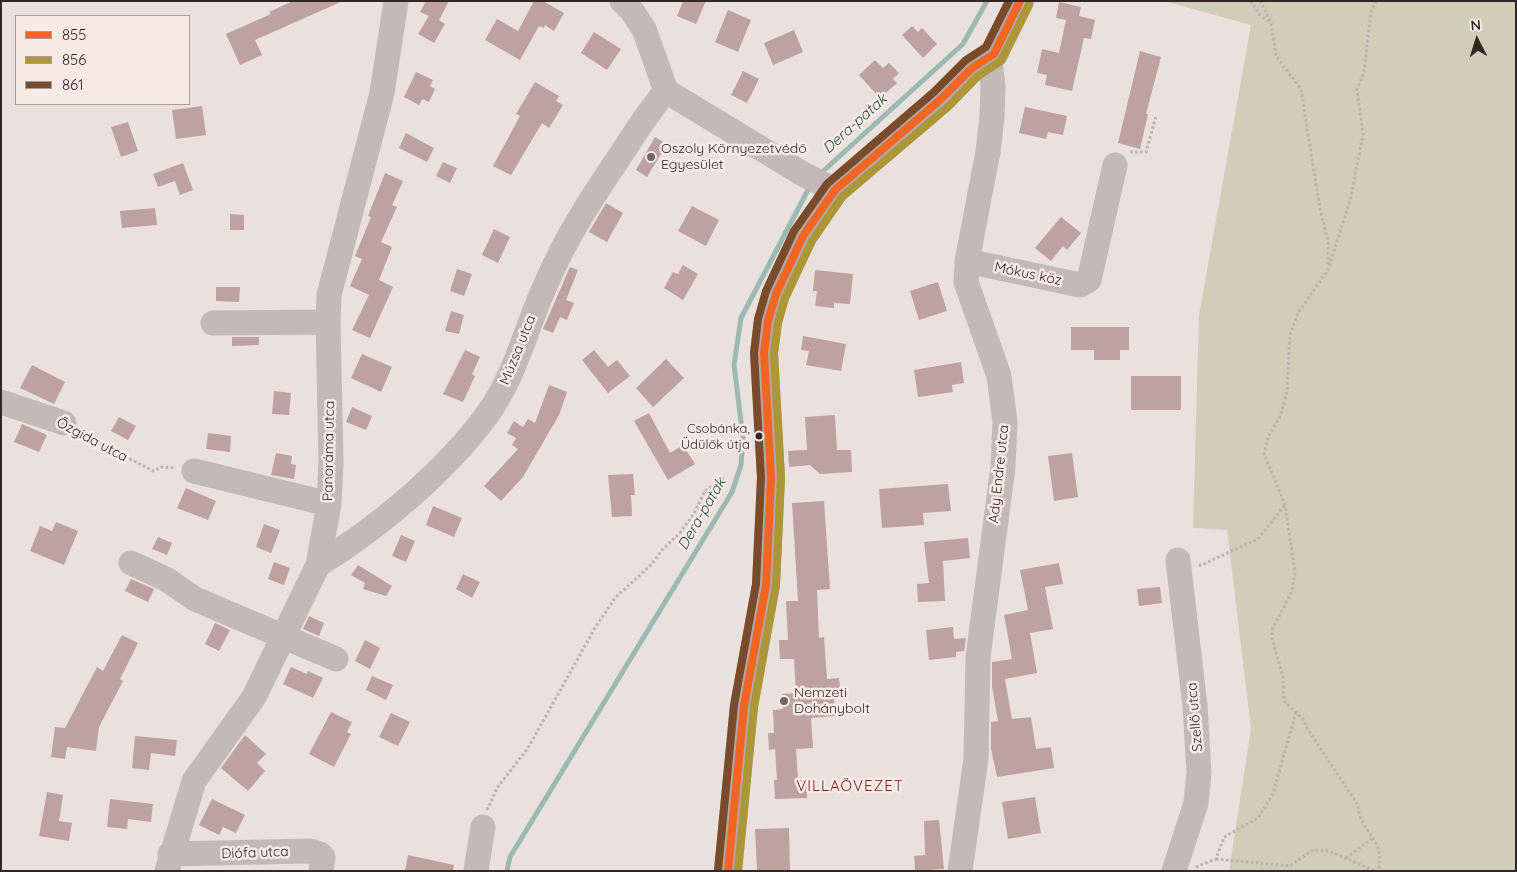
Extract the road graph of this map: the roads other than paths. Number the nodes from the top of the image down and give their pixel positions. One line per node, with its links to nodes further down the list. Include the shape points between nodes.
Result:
1 (396, 1): 10 (street, Panoráma utca, via 382,93 333,274)
2 (622, 1): 5 (street, via 644,29)
3 (1020, 1): 4 (main road)
4 (994, 54): 7 (main road, via 972,68 941,99); 8 (street, Ady Endre utca, via 990,61 994,86 988,152)
5 (666, 91): 7 (street); 16 (street, Múzsa utca, via 594,194 558,257 513,371 488,414 443,466 348,546)
6 (1115, 165): 8 (street, Mókus köz, via 1089,280 1080,285)
7 (821, 183): 25 (main road, via 803,236 776,294 765,337 771,478 766,585 744,706)
8 (967, 261): 26 (street, Ady Endre utca, via 966,282 999,376 1005,422 1003,467 978,657 976,759)
9 (213, 322): 10 (street)
10 (328, 322): 14 (street, Panoráma utca, via 331,388)
11 (1, 402): 12 (street, Őzgida utca)
12 (64, 423)
13 (194, 471): 14 (street)
14 (329, 504): 16 (street, Panoráma utca)
15 (131, 564): 18 (street, via 166,579 195,599)
16 (318, 565): 18 (street, Panoráma utca)
17 (1179, 567): 22 (street, Szellő utca, via 1199,772)
18 (283, 638): 19 (street); 21 (street, Panoráma utca, via 254,697 194,780)
19 (336, 659)
20 (483, 827): 24 (street)
21 (169, 862): 23 (street, Diófa utca, via 311,851 323,857)
22 (1184, 869)
23 (321, 871)
24 (476, 871)
25 (728, 871)
26 (960, 871)

